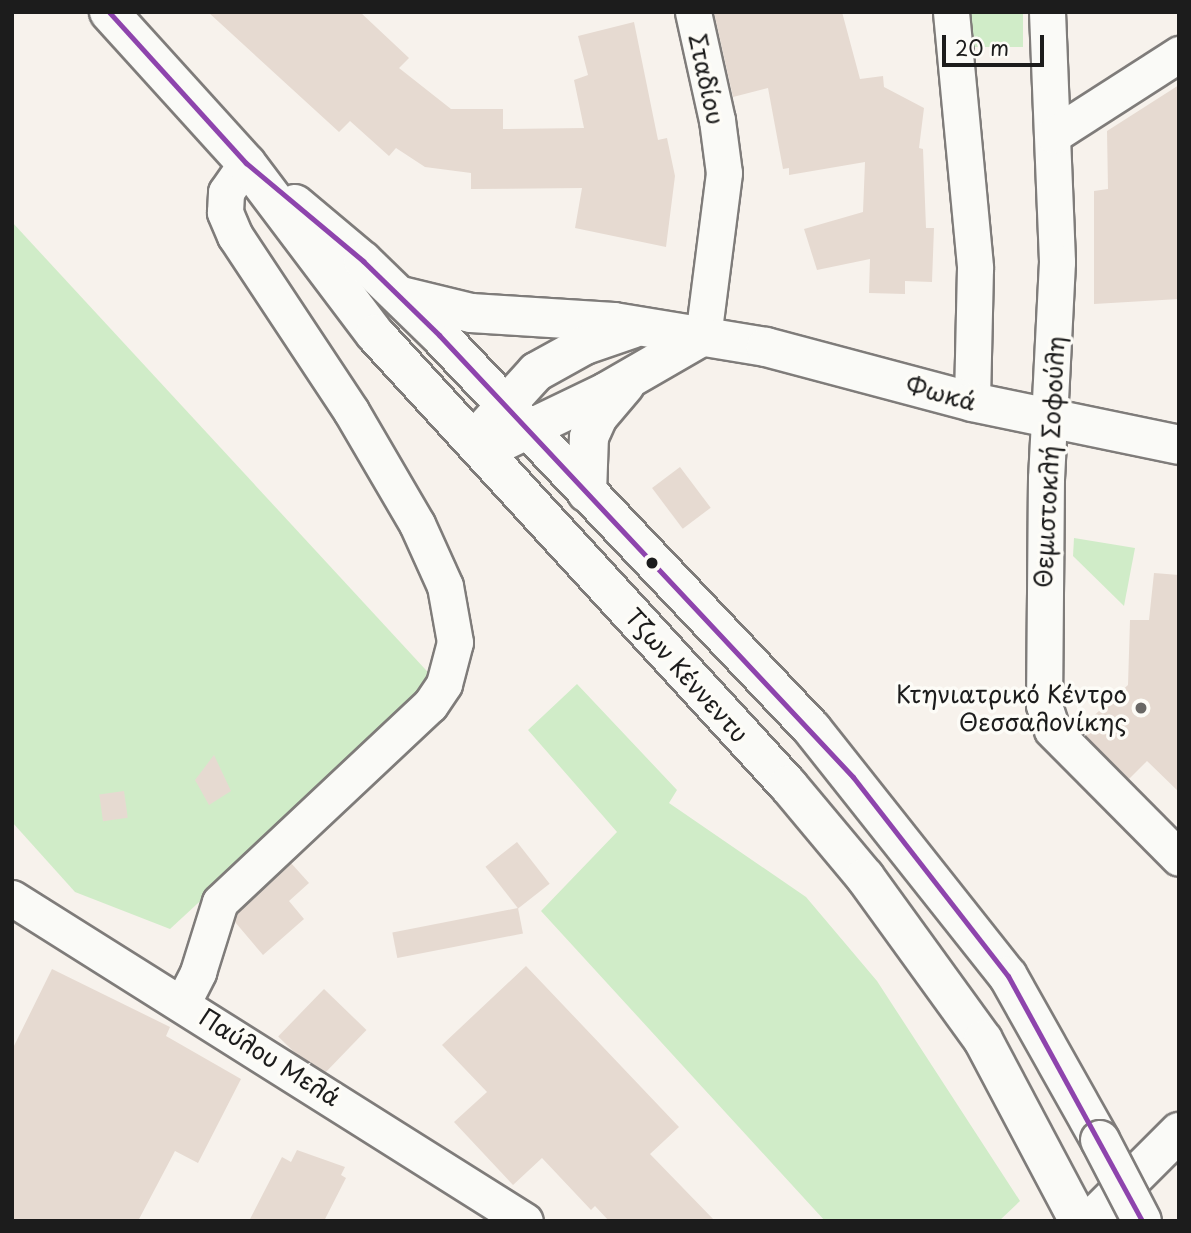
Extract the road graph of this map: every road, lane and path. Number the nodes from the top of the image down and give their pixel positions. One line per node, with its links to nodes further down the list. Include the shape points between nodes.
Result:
1 (109, 12): 7 (main road, Τζων Κέννεντυ)
2 (693, 12): 10 (street, Σταδίου, via 724,173)
3 (951, 12): 12 (street, via 975,268)
4 (1046, 12): 6 (street, Θεμιστοκλή Σοφούλη)
5 (1179, 54): 6 (street)
6 (1053, 135): 14 (street, Θεμιστοκλή Σοφούλη, via 1057,262)
7 (246, 163): 8 (main road, Τζων Κέννεντυ); 16 (main road, Τζων Κέννεντυ, via 375,334); 20 (street, via 226,192 225,212 235,236 351,411 417,524 446,586 455,642 444,684 430,705 220,902 198,972)
8 (401, 296): 9 (main road, via 480,314); 13 (main road, Τζων Κέννεντυ)
9 (640, 327): 10 (main road, Φωκά); 13 (main road, Φωκά, via 555,360 519,386)
10 (704, 336): 11 (main road, Φωκά); 12 (main road, Φωκά, via 799,354)
11 (633, 377): 13 (main road, Φωκά); 17 (main road, via 612,398 589,437)
12 (972, 402): 14 (main road, Φωκά)
13 (515, 416): 16 (main road, Φωκά); 17 (main road, Τζων Κέννεντυ)
14 (1050, 420): 15 (main road, Φωκά); 18 (street, Θεμιστοκλή Σοφούλη, via 1042,613 1046,719)
15 (1179, 445)
16 (479, 448): 23 (main road, Τζων Κέννεντυ, via 778,775 865,877 983,1040)
17 (587, 493): 25 (main road, Τζων Κέννεντυ, bridge, via 812,729 1008,976)
18 (1179, 859)
19 (12, 898): 20 (street, Παύλου Μελά)
20 (183, 1002): 22 (street, Παύλου Μελά)
21 (1179, 1132): 24 (main road)
22 (525, 1221)
23 (1079, 1221)
24 (1090, 1221)
25 (1142, 1221)

